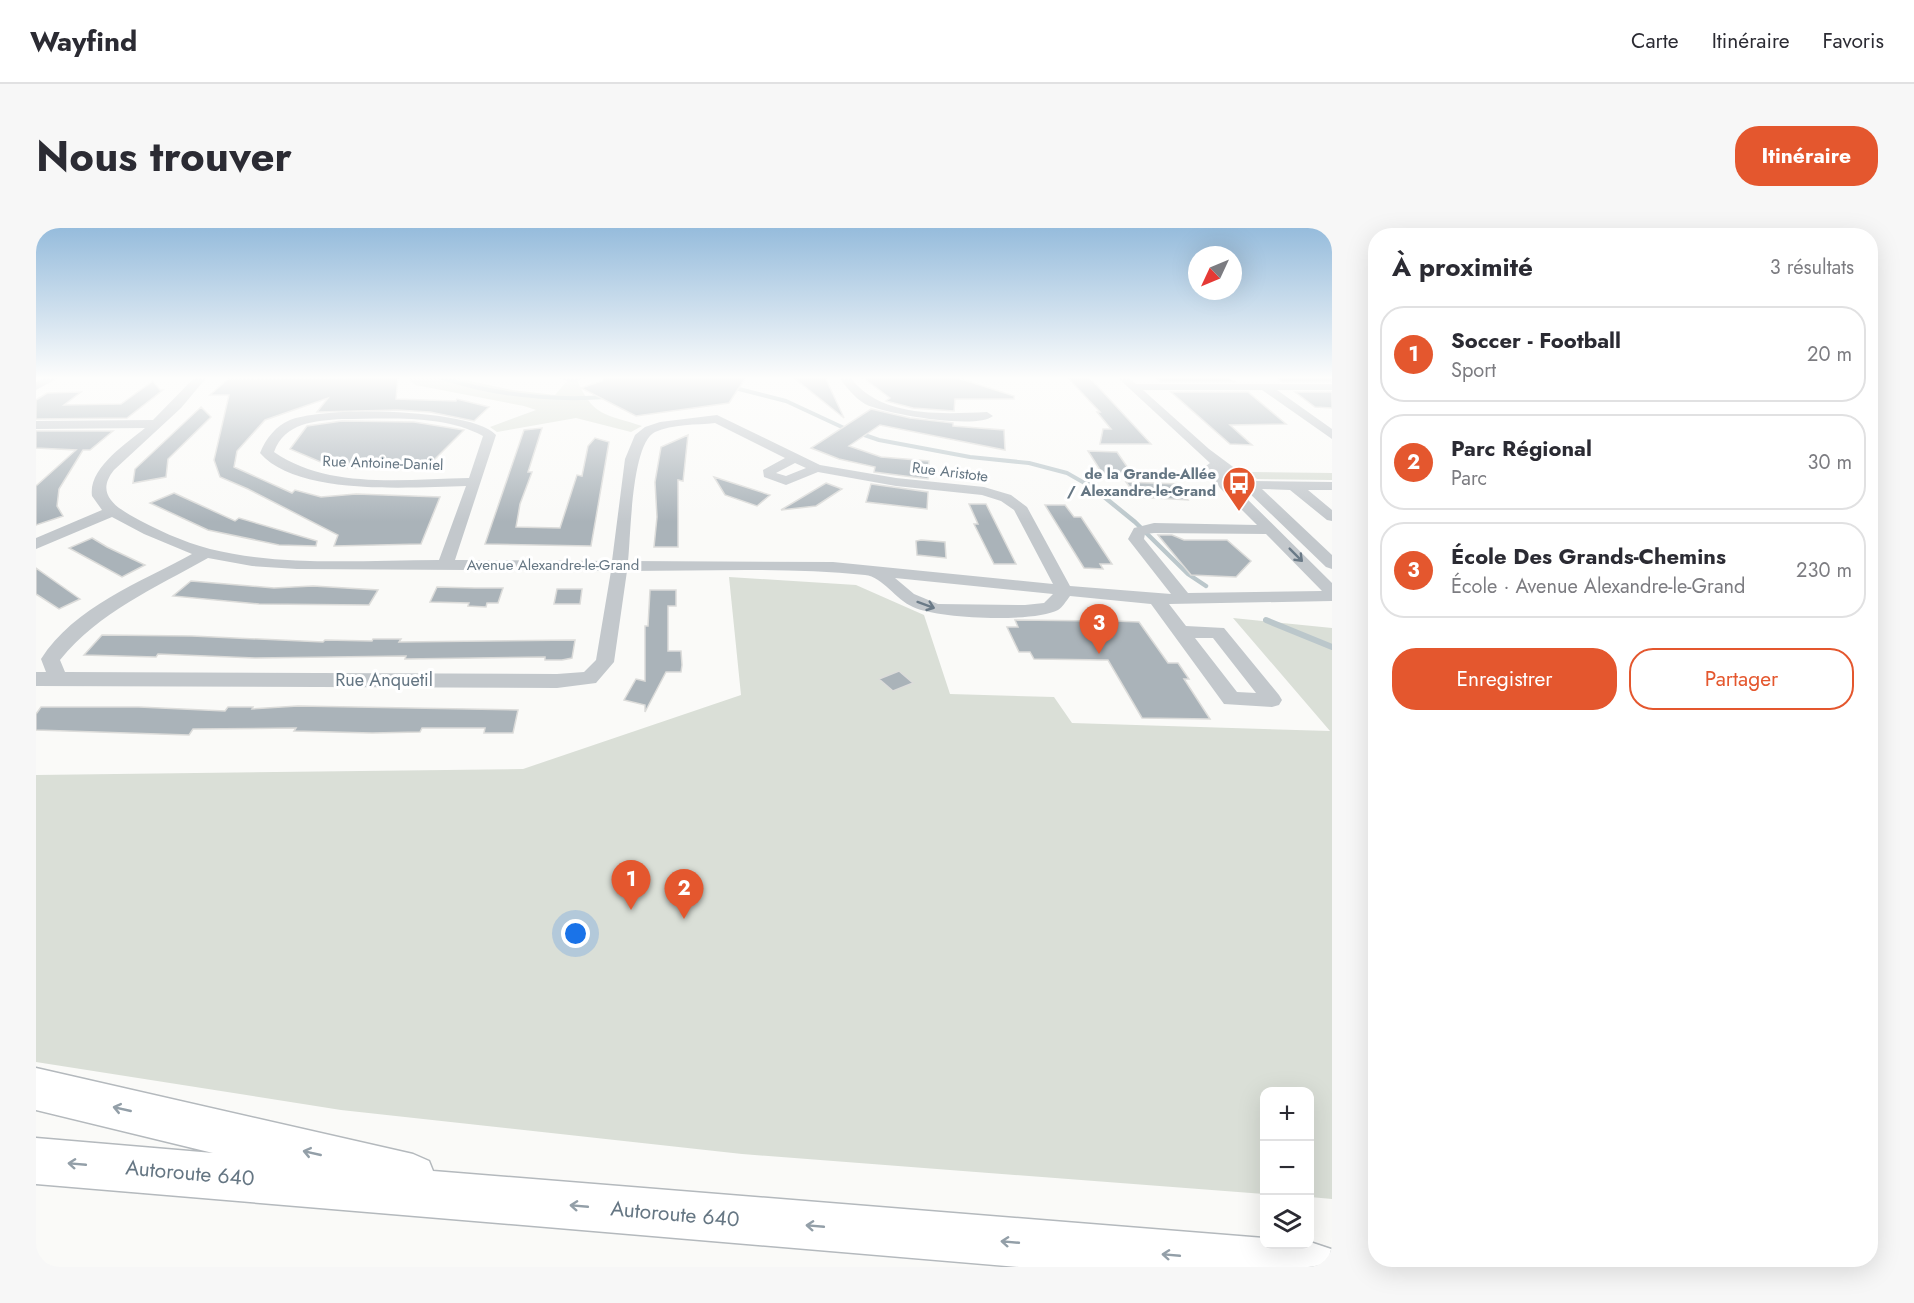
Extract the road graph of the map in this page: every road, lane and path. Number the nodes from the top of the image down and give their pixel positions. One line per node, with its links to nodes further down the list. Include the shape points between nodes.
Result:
1 (154, 425): 17 (street, via 102,476 99,496)
2 (291, 425): 12 (street, Rue Antoine-Daniel, via 270,441 267,453 299,473 328,481)
3 (468, 425): 12 (street, Rue Antoine-Daniel, via 490,435)
4 (672, 425): 24 (street, Rue Aristote, via 649,430 640,438 632,459)
5 (729, 425): 10 (street, Rue Aristote)
6 (1175, 425): 9 (street)
7 (1319, 425): 8 (street)
8 (1332, 435)
9 (1204, 452): 13 (street); 14 (street)
10 (792, 459): 11 (street, Rue Aristote); 11 (street, via 769,474 790,481)
11 (816, 468): 26 (street, Rue Aristote, via 984,491 1006,498 1020,507)
12 (473, 482): 23 (street, Rue Antoine-Daniel)
13 (1226, 484): 14 (street); 19 (street)
14 (1249, 485): 15 (street); 22 (street)
15 (1293, 485): 16 (street); 18 (street)
16 (1332, 486)
17 (112, 511): 20 (street); 21 (street, Avenue Alexandre-le-Grand)
18 (1332, 517)
19 (1271, 530): 27 (street, one-way to 27); 29 (street, via 1139,531 1136,537)
20 (36, 544)
21 (205, 553): 23 (street, Avenue Alexandre-le-Grand, via 272,563); 32 (street, via 114,602 65,638)
22 (1332, 564)
23 (445, 565): 24 (street, Avenue Alexandre-le-Grand)
24 (620, 566): 25 (street, Avenue Alexandre-le-Grand); 34 (street, Rue Anquetil, via 605,662 589,678)
25 (881, 571): 26 (street, Avenue Alexandre-le-Grand); 26 (street, one-way to 26, via 910,598 936,609 1037,610 1056,603)
26 (1064, 590): 28 (street, Avenue Alexandre-le-Grand)
27 (1332, 594): 29 (street, Avenue Alexandre-le-Grand)
28 (1156, 599): 29 (street, Avenue Alexandre-le-Grand); 31 (street)
29 (1185, 600): 30 (street, Avenue Alexandre-le-Grand)
30 (1332, 610)
31 (1180, 632): 31 (street, via 1231,699 1272,700 1218,632)
32 (60, 646): 33 (street); 34 (street, via 50,659)
33 (36, 649)
34 (58, 678): 35 (street, Rue Anquetil)
35 (36, 679)
36 (36, 1089): 38 (highway, one-way to 36)
37 (36, 1161): 38 (highway, Autoroute 640, one-way to 37)
38 (512, 1200): 39 (highway, Autoroute 640, one-way to 38)
39 (1313, 1267)

